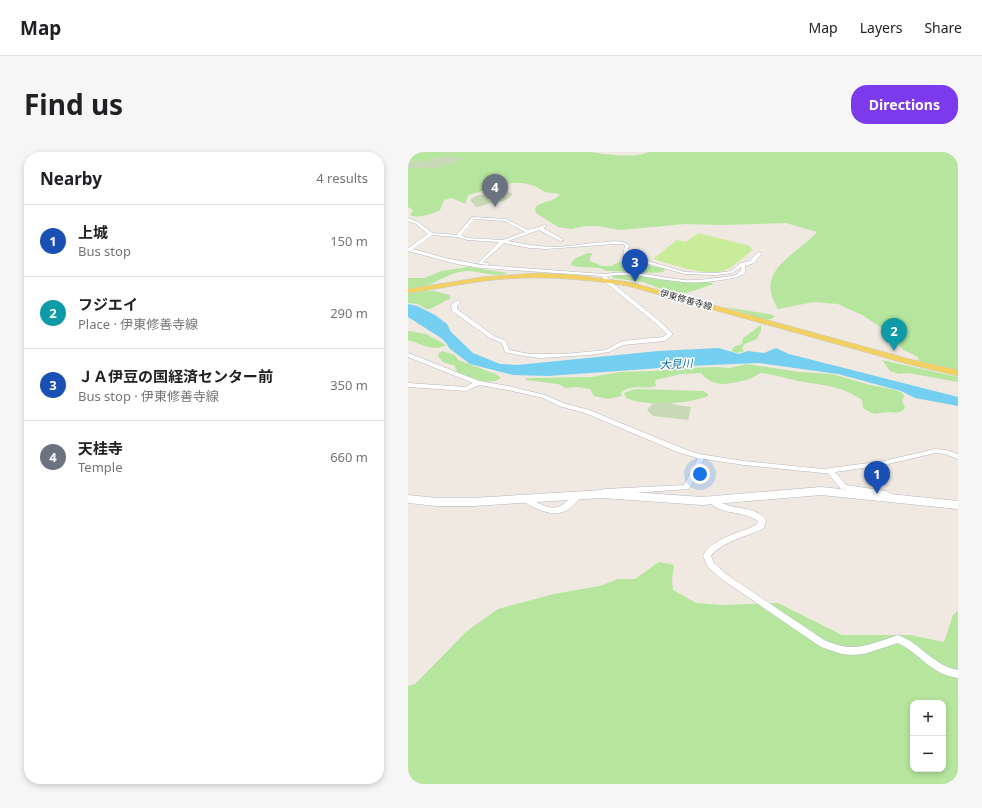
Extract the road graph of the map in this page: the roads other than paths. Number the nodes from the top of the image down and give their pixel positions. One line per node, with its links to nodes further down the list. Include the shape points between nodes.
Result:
1 (408, 219): 5 (street)
2 (545, 226): 3 (street)
3 (539, 228): 4 (street); 7 (street)
4 (528, 232): 6 (street, via 506,220 473,218); 8 (street)
5 (431, 234): 6 (street); 9 (street)
6 (458, 236): 8 (street)
7 (562, 240)
8 (503, 241): 11 (street, via 537,248 582,246 601,242 624,243 627,245 625,256 692,274 728,273); 12 (street, via 480,263)
9 (408, 249): 12 (street, via 453,262)
10 (760, 253): 11 (street, via 752,262)
11 (743, 264): 13 (street, via 743,272 737,276 696,281 619,272)
12 (506, 269): 13 (street, via 556,270)
13 (604, 277): 14 (main road, 伊東修善寺線, via 484,279); 15 (street, via 668,332 669,337 657,341 622,343 608,351 600,352 520,355 507,351 504,342 454,310 454,305); 17 (main road, 伊東修善寺線)
14 (408, 291)
15 (458, 302)
16 (408, 355): 18 (street)
17 (958, 373)
18 (478, 383): 19 (street, via 466,389); 20 (street, via 545,397 682,451)
19 (408, 385)
20 (702, 456): 22 (street); 23 (street, via 686,487 617,490)
21 (958, 457): 22 (street, via 937,451 884,463)
22 (829, 470): 24 (street, via 844,487)
23 (599, 494): 25 (street, via 527,500 437,502); 26 (street)
24 (891, 497): 26 (street, via 821,491); 27 (street)
25 (408, 498)
26 (712, 501): 28 (street, via 762,520 762,524 756,529 719,546 707,556 716,570 745,592 822,643 852,651 864,650 898,639 912,646 943,671)
27 (958, 504)
28 (958, 674)

